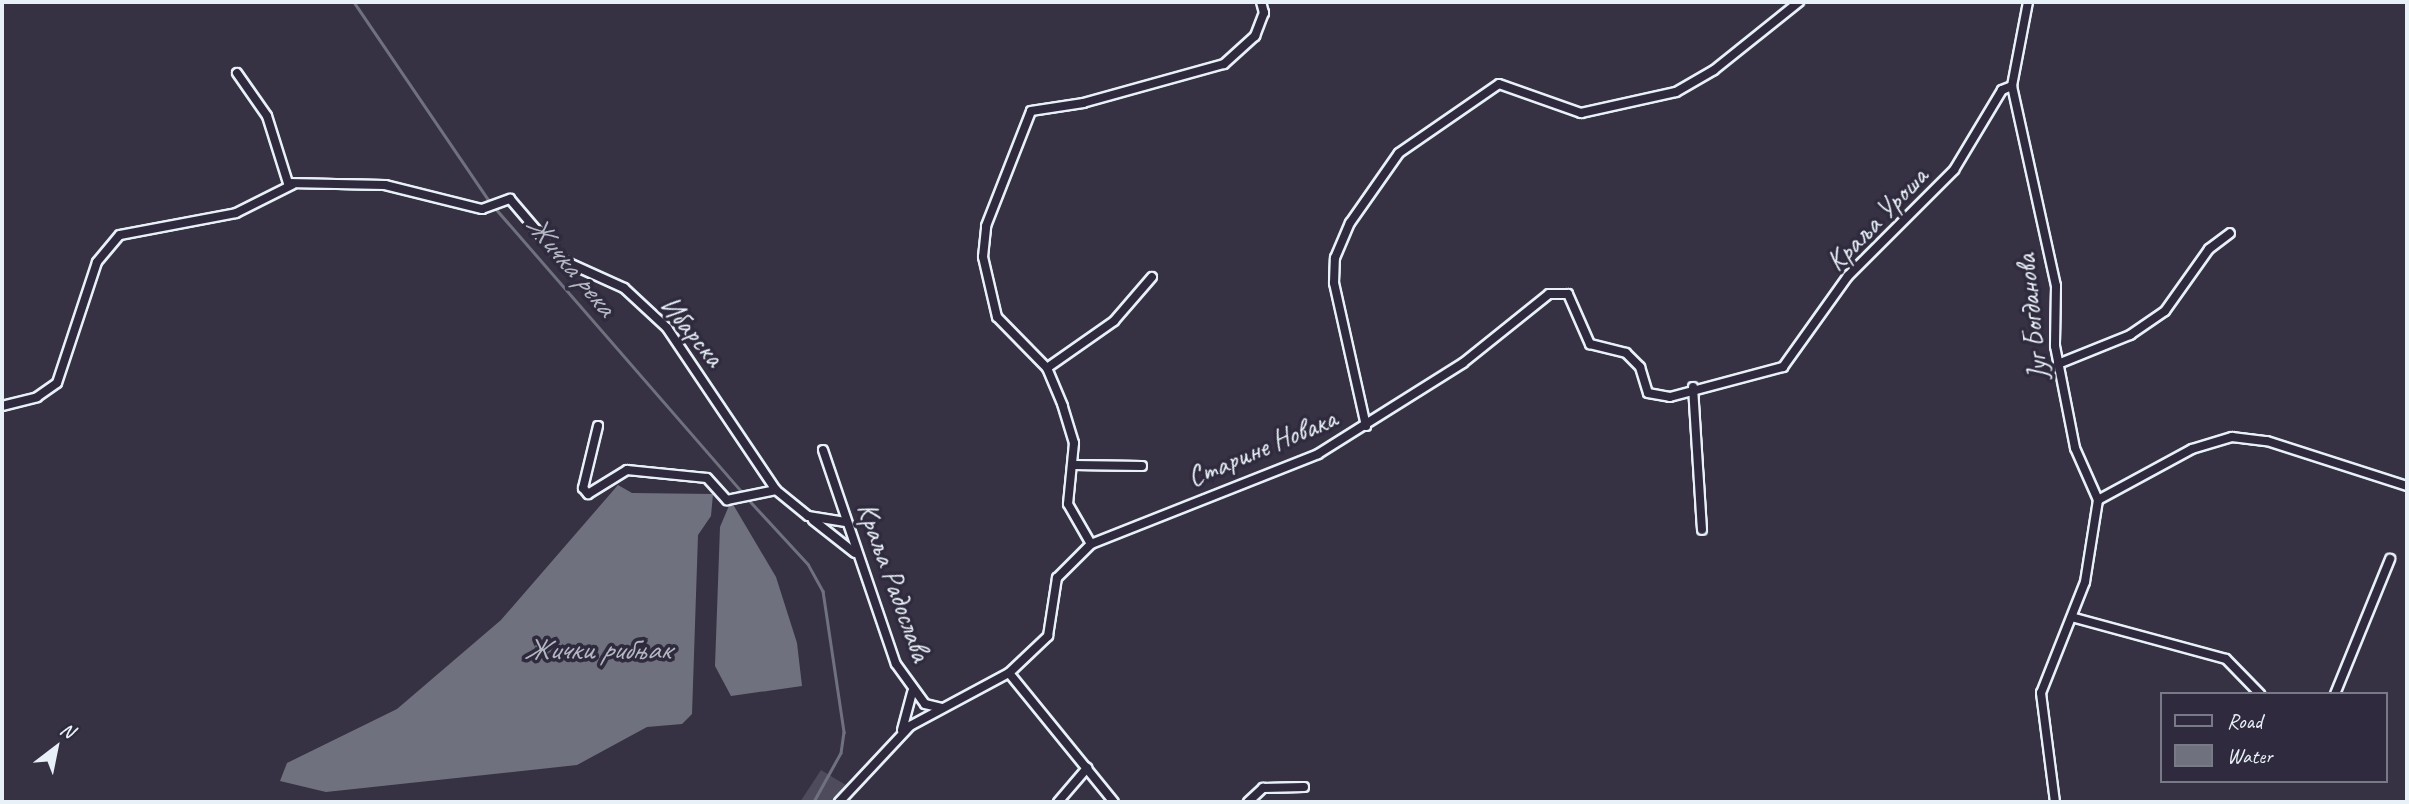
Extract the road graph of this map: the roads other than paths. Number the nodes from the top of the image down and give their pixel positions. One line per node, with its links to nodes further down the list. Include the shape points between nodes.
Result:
1 (1261, 2): 10 (street, via 1264,13 1255,36 1224,64 1083,103 1031,111 986,226 983,257 997,317)
2 (1799, 2): 14 (street, Старине Новака, via 1714,70 1676,92 1581,113 1499,84 1399,153 1350,223 1335,258 1334,283)
3 (2030, 4): 5 (street, Југ Богданова)
4 (237, 73): 6 (street, via 267,116 284,178)
5 (2012, 86): 9 (street, Југ Богданова, via 2056,286); 11 (street, Краља Уроша, via 2002,90 1934,194 1848,276 1795,356 1769,374)
6 (296, 184): 12 (street, via 236,213 120,235 97,262 57,383 37,397); 19 (street, Ибарска, via 350,181 476,208 506,198 562,260 624,288 667,328)
7 (2230, 233): 9 (street, via 2209,249 2165,311 2130,335)
8 (1152, 277): 10 (street, via 1114,321)
9 (2057, 364): 20 (street, Југ Богданова, via 2075,448)
10 (1047, 368): 16 (street, via 1073,429)
11 (1693, 387): 14 (street, Краља Уроша, via 1670,397 1648,393 1640,367 1626,353 1590,344 1568,294 1549,294 1463,363); 23 (street)
12 (2, 406)
13 (598, 426): 19 (street, via 583,488 588,494 627,470 702,477 727,500)
14 (1366, 426): 24 (street, Старине Новака, via 1318,454)
15 (823, 450): 22 (street, Краља Радослава)
16 (1074, 465): 17 (street); 24 (street, via 1068,504)
17 (1142, 466)
18 (2407, 486): 20 (street, via 2267,441 2232,437 2192,449)
19 (776, 490): 21 (street, Ибарска)
20 (2098, 500): 27 (street)
21 (808, 516): 22 (street); 25 (street, Ибарска)
22 (846, 522): 25 (street, Краља Радослава)
23 (1702, 530)
24 (1091, 544): 28 (street, Старине Новака, via 1058,578 1048,636)
25 (857, 554): 29 (street, Краља Радослава)
26 (2390, 559): 31 (street)
27 (2075, 618): 30 (street, via 2226,659); 40 (street, via 2046,668 2041,693)
28 (1009, 673): 32 (street, Старине Новака); 34 (street)
29 (912, 692): 32 (street, Краља Радослава, via 933,708); 33 (street)
30 (2258, 692)
31 (2337, 692)
32 (944, 708): 33 (street, Старине Новака)
33 (899, 735): 36 (street)
34 (1087, 768): 37 (street); 38 (street)
35 (1304, 787): 39 (street, via 1263,788)
36 (839, 802)
37 (1058, 802)
38 (1114, 802)
39 (1248, 802)
40 (2055, 802)

